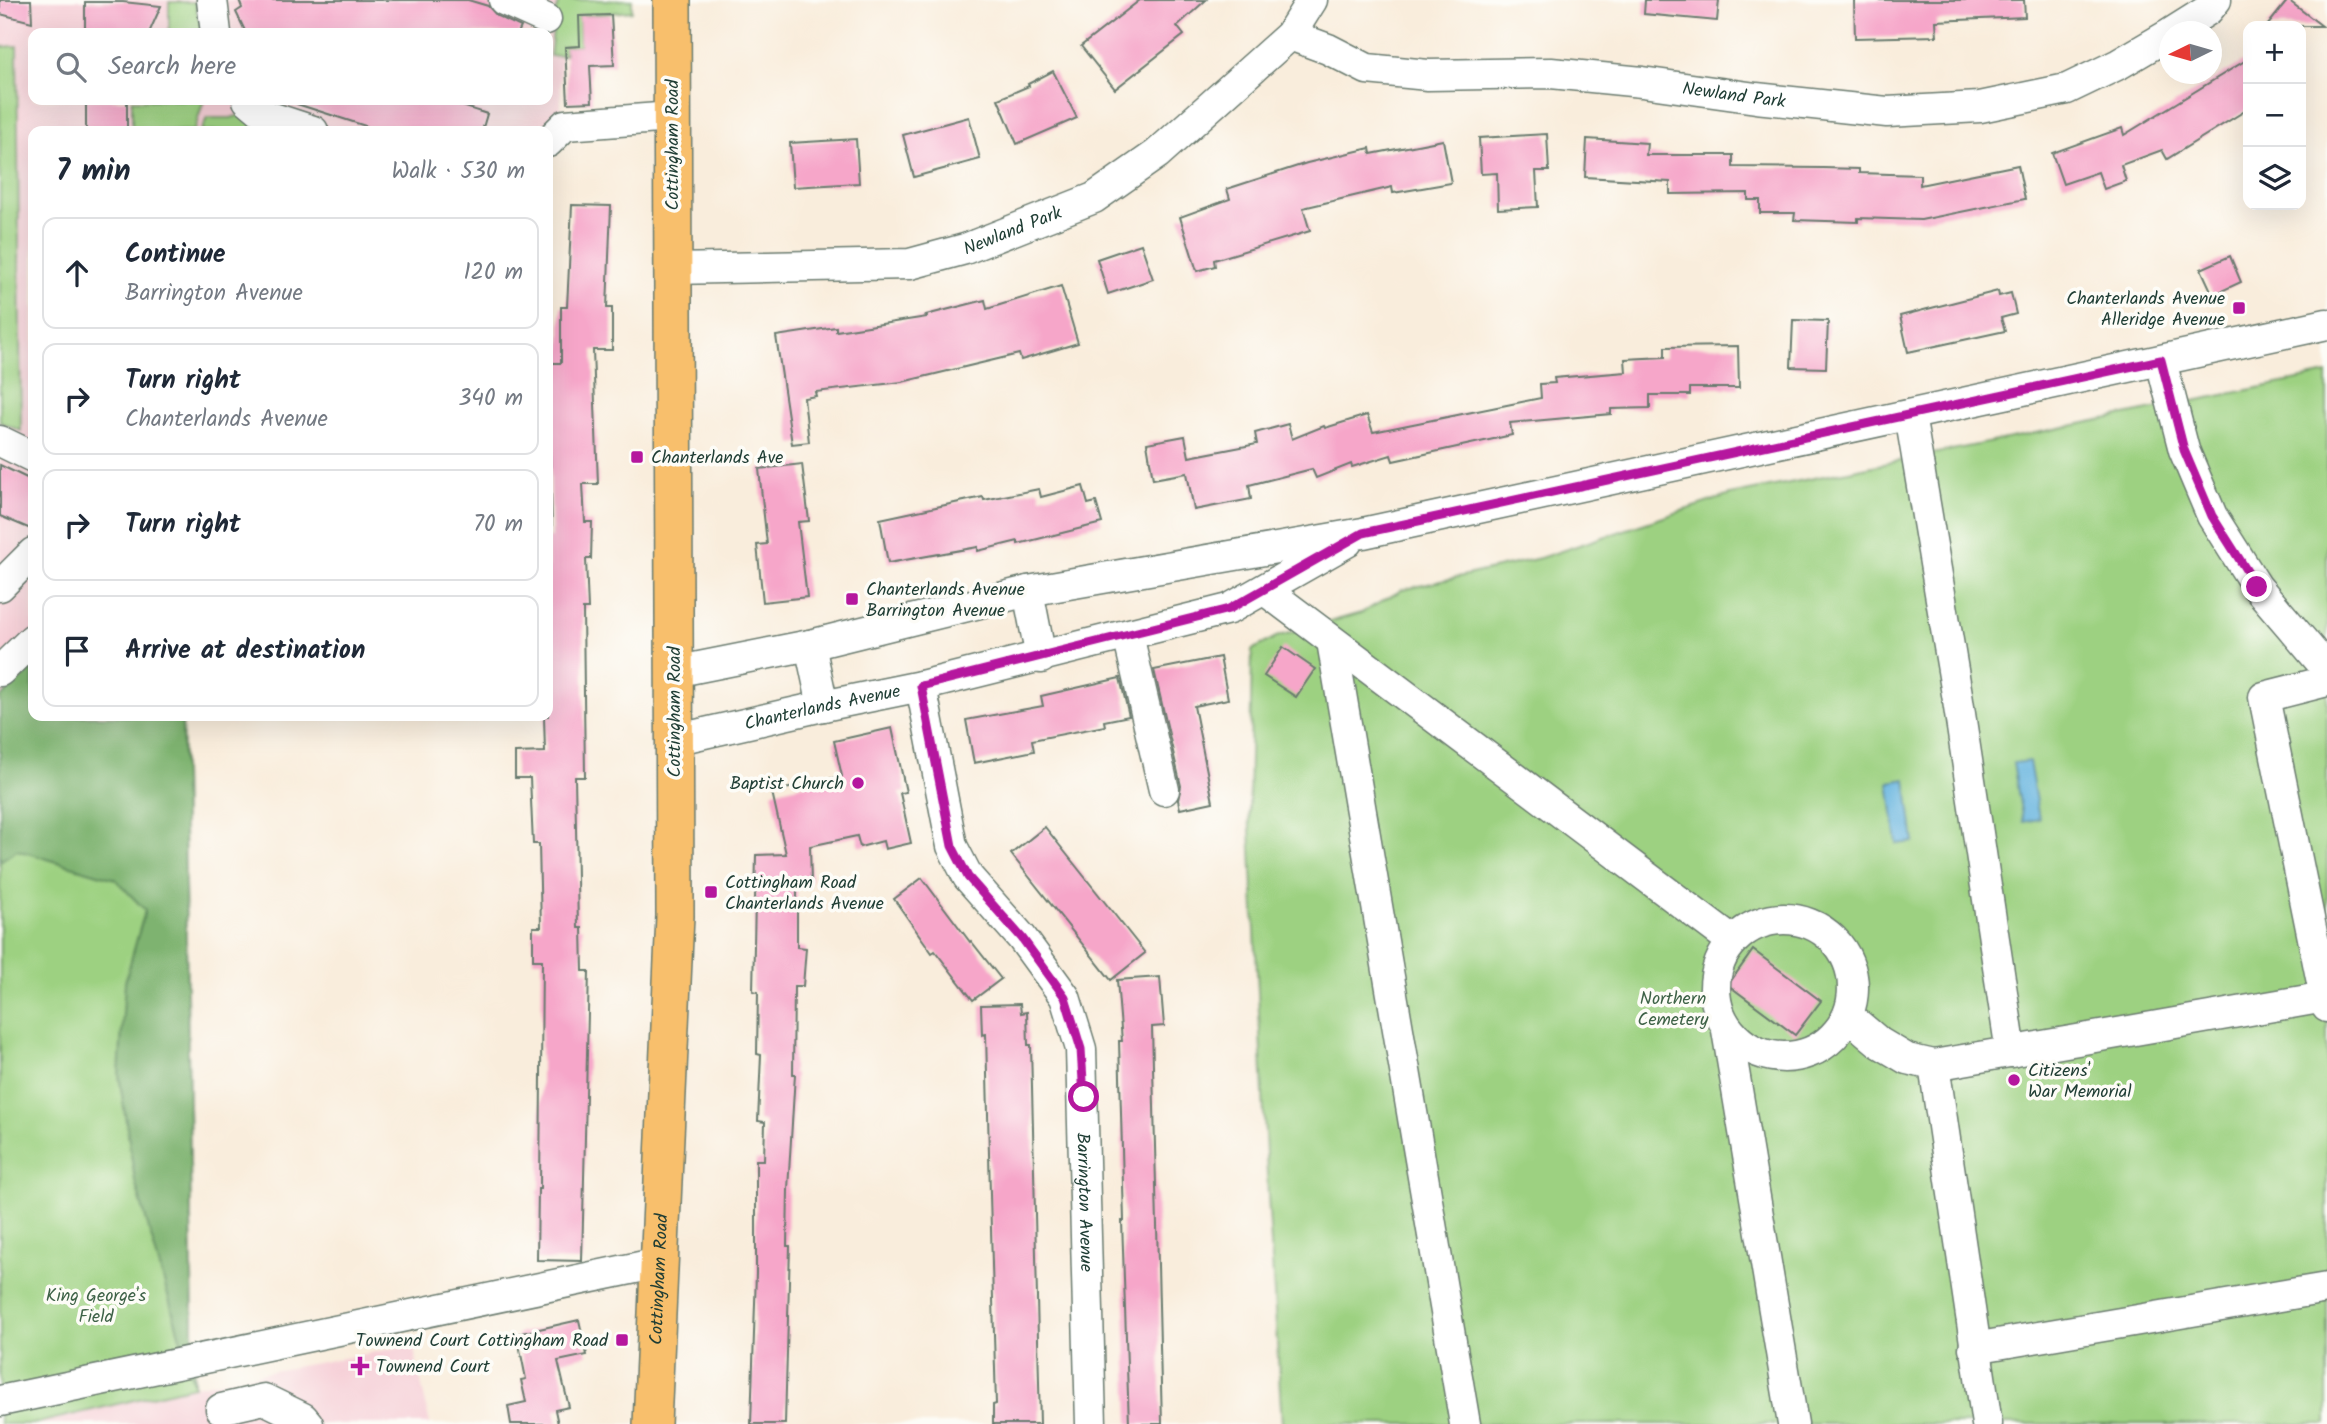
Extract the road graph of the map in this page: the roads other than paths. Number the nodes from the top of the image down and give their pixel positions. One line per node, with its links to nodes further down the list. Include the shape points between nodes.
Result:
1 (212, 0): 8 (street)
2 (503, 0): 6 (street)
3 (672, 0): 12 (main road, Cottingham Road)
4 (1312, 0): 9 (street, Newland Park)
5 (2216, 0): 7 (street, Newland Park)
6 (547, 18)
7 (2190, 21)
8 (215, 28)
9 (1290, 35): 10 (street, Newland Park, via 1367,69 1429,75 1551,74 1887,113 1980,107 2067,89); 15 (street, Newland Park, via 1157,154 1094,198 965,249 910,264)
10 (2159, 40)
11 (254, 105): 13 (street, via 267,116)
12 (672, 117): 14 (street, via 565,125); 15 (main road, Cottingham Road)
13 (298, 126)
14 (553, 137)
15 (673, 269): 33 (main road, Cottingham Road)
16 (2327, 324): 17 (street, Chanterlands Avenue)
17 (2161, 360): 18 (street, Chanterlands Avenue); 31 (street, via 2184,450 2212,516 2257,587)
18 (1910, 415): 21 (street, Chanterlands Avenue); 43 (street)
19 (0, 441): 20 (street)
20 (28, 455)
21 (1363, 533): 24 (street, Chanterlands Avenue); 25 (street, Chanterlands Avenue)
22 (28, 558): 23 (street)
23 (0, 586)
24 (1265, 590): 26 (street, Chanterlands Avenue, via 1229,609); 27 (street)
25 (1028, 591): 29 (street, Chanterlands Avenue); 30 (street)
26 (1128, 635): 30 (street, Chanterlands Avenue); 38 (street)
27 (1332, 641): 39 (street); 53 (street)
28 (28, 644): 32 (street)
29 (810, 645): 33 (street, Chanterlands Avenue); 36 (street)
30 (1041, 658): 35 (street, Chanterlands Avenue)
31 (2327, 669)
32 (0, 671)
33 (674, 672): 37 (main road, Cottingham Road)
34 (2327, 681): 40 (street, via 2264,698)
35 (921, 686): 36 (street, Chanterlands Avenue); 52 (street, Barrington Avenue, via 952,846 968,877 1022,938 1065,997 1081,1049)
36 (823, 706): 37 (street, Chanterlands Avenue)
37 (674, 740): 45 (main road, Cottingham Road, via 675,916)
38 (1164, 790)
39 (1732, 941): 41 (street, via 1751,926 1778,919 1808,923 1832,938 1847,958 1853,981); 42 (street, via 1717,965 1714,990)
40 (2326, 1002): 43 (street)
41 (1848, 1016): 42 (street, via 1832,1040 1801,1057 1772,1058 1744,1046); 44 (street, via 1907,1059)
42 (1727, 1030): 54 (street)
43 (2011, 1052): 44 (street)
44 (1934, 1065): 47 (street)
45 (659, 1262): 48 (street); 51 (main road, Cottingham Road)
46 (2327, 1288): 47 (street)
47 (1974, 1348): 55 (street)
48 (0, 1401)
49 (221, 1409): 50 (street, via 264,1399)
50 (308, 1424)
51 (652, 1424)
52 (1091, 1424)
53 (1465, 1424)
54 (1793, 1424)
55 (1987, 1424)

